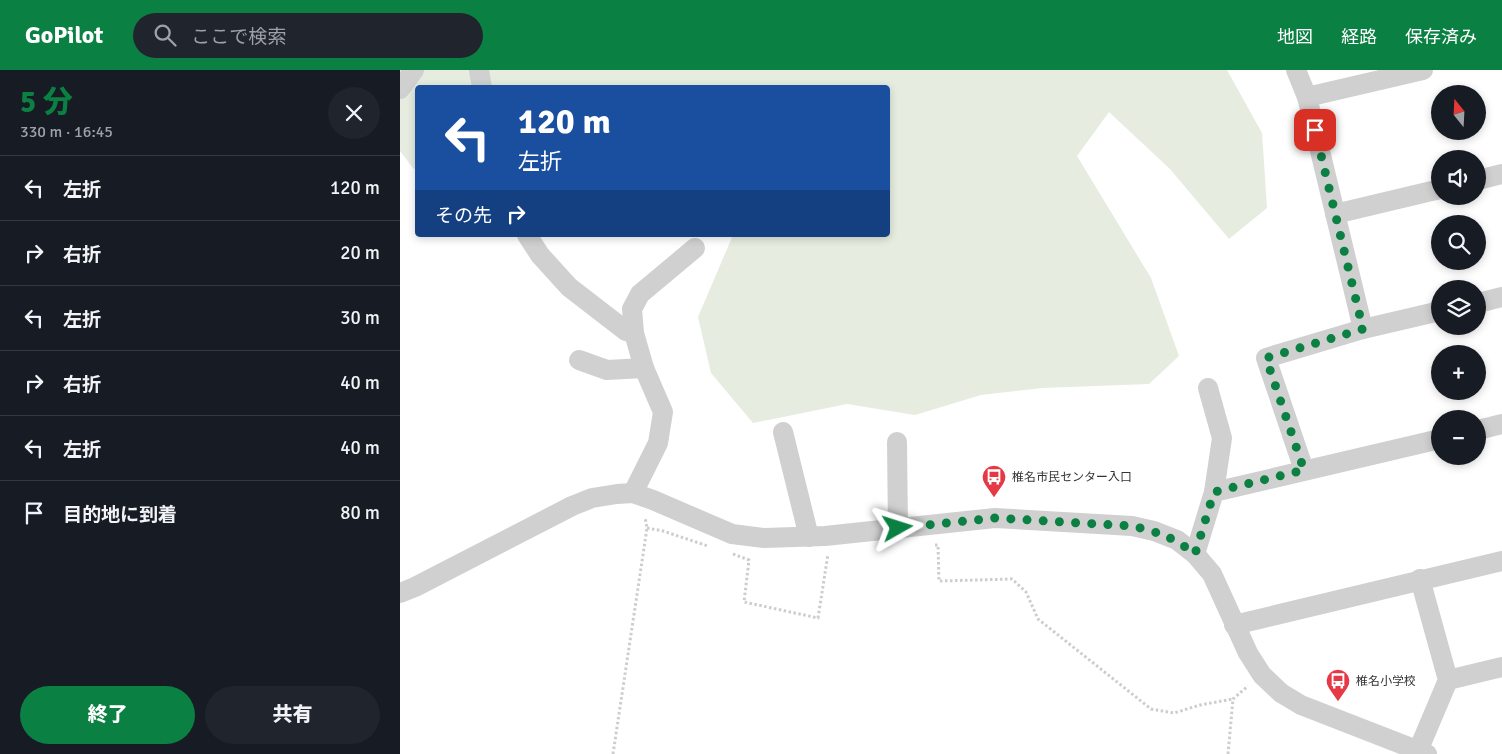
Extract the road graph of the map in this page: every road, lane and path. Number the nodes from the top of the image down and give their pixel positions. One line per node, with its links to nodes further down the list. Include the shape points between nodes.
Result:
1 (414, 70): 6 (street)
2 (479, 70): 5 (street)
3 (1296, 70): 7 (street)
4 (1423, 70): 7 (street)
5 (482, 85)
6 (400, 89)
7 (1307, 97): 11 (street)
8 (1502, 174): 9 (street)
9 (1486, 178)
10 (1431, 191): 11 (street)
11 (1335, 214): 17 (street)
12 (528, 237): 18 (street, via 569,287 626,331)
13 (695, 248): 18 (street, via 640,294 632,310)
14 (1502, 297): 15 (street)
15 (1486, 300)
16 (1431, 313): 17 (street)
17 (1363, 329): 27 (street, via 1266,358)
18 (634, 333): 20 (street)
19 (579, 360): 20 (street, via 607,370)
20 (644, 368): 29 (street, via 664,412 658,444)
21 (1208, 388): 28 (street, via 1222,438)
22 (1502, 424): 23 (street)
23 (1486, 428)
24 (782, 432): 32 (street)
25 (1431, 441): 27 (street)
26 (897, 442): 31 (street)
27 (1304, 470): 28 (street)
28 (1214, 492): 37 (street)
29 (633, 493): 30 (path, via 643,503); 32 (street, via 732,534); 40 (street, via 592,498 572,506)
30 (647, 528): 34 (path); 47 (path)
31 (898, 528): 32 (street); 37 (street, via 995,518 1132,526 1177,540)
32 (821, 543): 35 (path, via 818,618 744,602 749,560); 36 (path)
33 (929, 545): 45 (path, via 938,545 939,581 1012,580 1026,592 1038,619 1151,709 1174,713)
34 (715, 548)
35 (732, 554)
36 (837, 554)
37 (1195, 554): 41 (street, via 1212,574)
38 (1502, 560): 39 (street)
39 (1420, 579): 41 (street); 44 (street)
40 (400, 593)
41 (1234, 625): 43 (street)
42 (1502, 667): 44 (street)
43 (1262, 675): 45 (path); 46 (street, via 1281,693 1301,705)
44 (1448, 680): 46 (street)
45 (1233, 699): 48 (path)
46 (1423, 752)
47 (612, 754)
48 (1228, 754)

